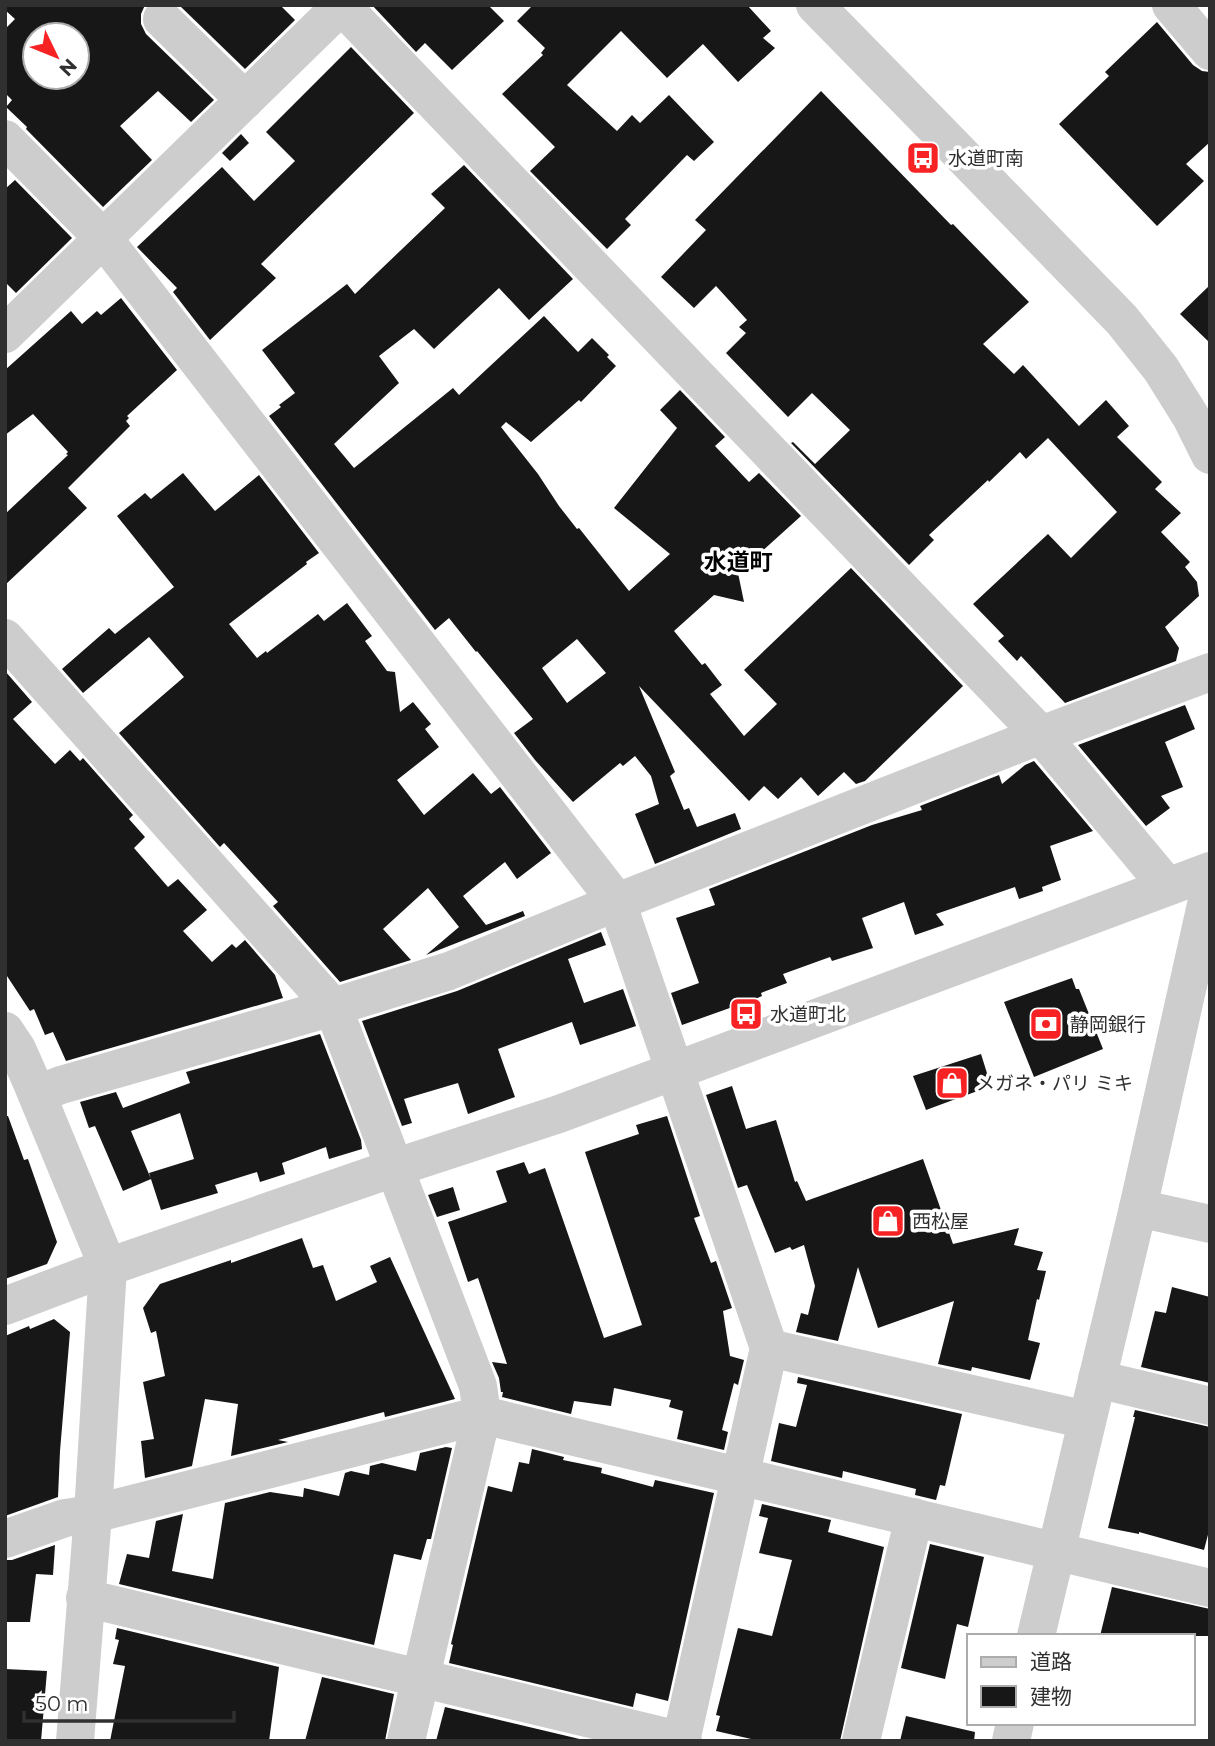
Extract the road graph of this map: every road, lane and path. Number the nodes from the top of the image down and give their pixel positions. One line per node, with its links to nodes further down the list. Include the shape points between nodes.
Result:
1 (342, 5): 6 (street); 13 (street)
2 (815, 5): 10 (street, via 1122,320 1161,369)
3 (1171, 5): 5 (street)
4 (162, 19): 6 (street)
5 (1210, 51)
6 (245, 100): 8 (street)
7 (5, 139): 8 (street)
8 (103, 238): 9 (street); 17 (street)
9 (5, 334)
10 (1210, 455)
11 (5, 638): 18 (street)
12 (1210, 672): 13 (street)
13 (1041, 735): 15 (street); 17 (street)
14 (1210, 870): 15 (street)
15 (1167, 886): 20 (street)
16 (1210, 887): 23 (street)
17 (617, 902): 18 (street, via 449,971); 20 (street)
18 (333, 1007): 21 (street, via 61,1085); 22 (street)
19 (5, 1031): 21 (street, via 17,1049)
20 (673, 1070): 22 (street, via 559,1114); 27 (street)
21 (25, 1090): 25 (street)
22 (394, 1168): 25 (street); 30 (street, via 478,1386)
23 (1138, 1208): 24 (street); 28 (street)
24 (1210, 1224)
25 (108, 1268): 26 (street); 33 (street)
26 (5, 1306)
27 (769, 1348): 31 (street); 32 (street)
28 (1097, 1379): 29 (street); 31 (street)
29 (1210, 1406)
30 (482, 1415): 32 (street); 33 (street); 40 (street)
31 (1087, 1420): 36 (street)
32 (740, 1477): 34 (street); 43 (street)
33 (93, 1514): 35 (street, via 65,1518); 38 (street)
34 (914, 1517): 36 (street); 44 (street)
35 (5, 1539)
36 (1056, 1551): 37 (street); 39 (street)
37 (1210, 1588)
38 (85, 1598): 40 (street); 41 (street)
39 (1036, 1634)
40 (420, 1678): 42 (street); 43 (street)
41 (75, 1741)
42 (406, 1741)
43 (681, 1741)
44 (861, 1741)

